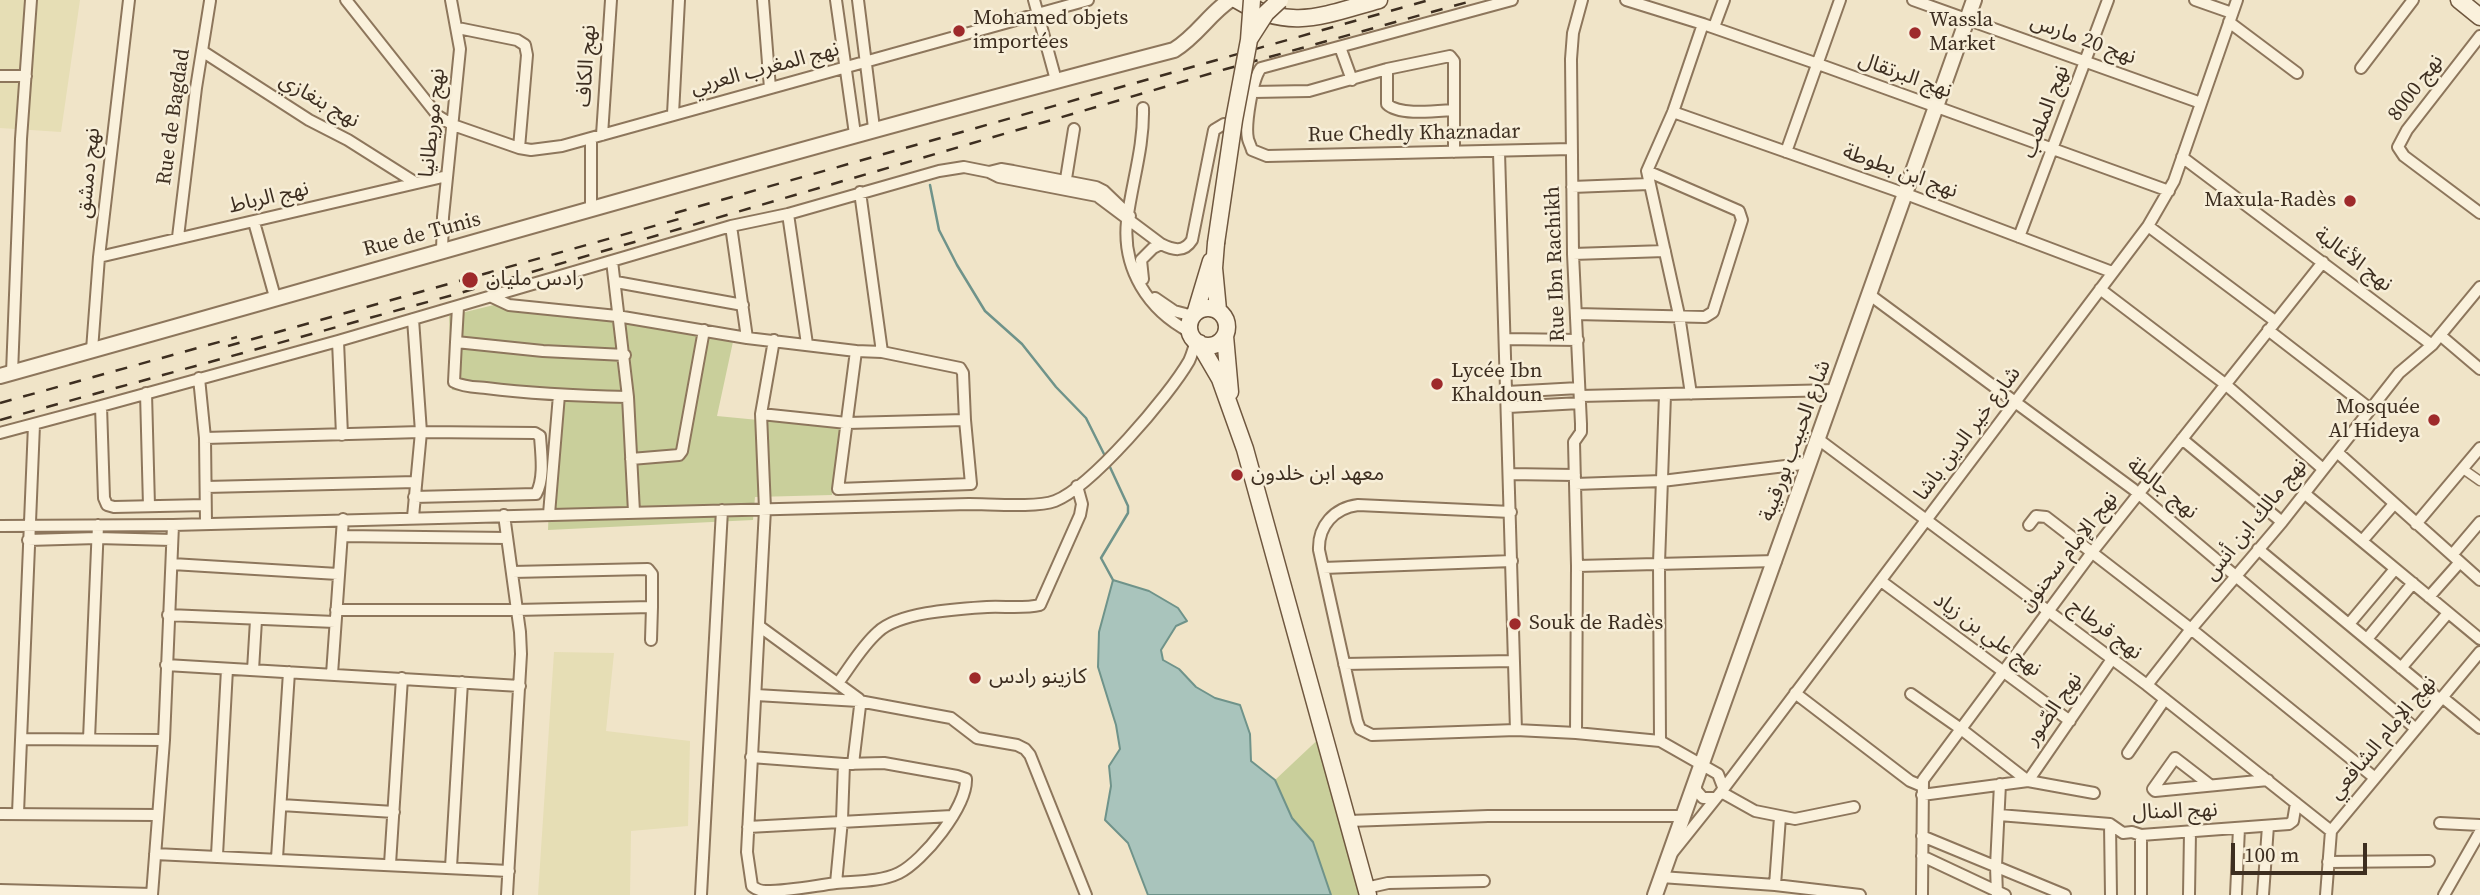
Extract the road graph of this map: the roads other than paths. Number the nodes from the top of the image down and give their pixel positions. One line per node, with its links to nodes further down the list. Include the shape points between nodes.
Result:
1 (31, 0): 47 (street)
2 (129, 0): 95 (street, نهج دمشق)
3 (209, 0): 38 (street, Rue de Bagdad)
4 (346, 0): 58 (street, via 438,116)
5 (451, 0): 34 (street, نهج موريطانيا)
6 (611, 0): 63 (street, نهج الكاف)
7 (679, 0): 57 (street)
8 (763, 0): 50 (street)
9 (836, 0): 42 (street)
10 (858, 0): 40 (street)
11 (1034, 0): 30 (street)
12 (1088, 0): 30 (street, نهج المغرب العربي)
13 (1230, 0): 48 (street, Rue de Tunis, via 1174,50)
14 (1237, 0): 17 (main road, via 1269,16 1293,19)
15 (1252, 0): 36 (main road, bridge)
16 (1280, 0): 36 (main road, bridge)
17 (1379, 0)
18 (1512, 0): 37 (street)
19 (1582, 0): 66 (street, Rue Ibn Rachikh, via 1571,59)
20 (1626, 0): 29 (street, نهج البرتقال)
21 (1724, 0): 33 (street)
22 (1840, 0): 41 (street)
23 (1913, 0): 32 (street, نهج 20 مارس)
24 (1975, 0): 32 (street, شارع الحبيب بورقيبة)
25 (2108, 0): 39 (street, نهج الملعب)
26 (2195, 0): 31 (street)
27 (2237, 0): 31 (street, شارع خير الدين باشا)
28 (2413, 0): 43 (street)
29 (1643, 3): 33 (street, نهج البرتقال)
30 (1037, 14): 40 (street, نهج المغرب العربي); 48 (street)
31 (2231, 17): 45 (street); 52 (street, شارع خير الدين باشا)
32 (1968, 19): 39 (street, نهج 20 مارس); 54 (street, شارع الحبيب بورقيبة)
33 (1708, 25): 41 (street, نهج البرتقال); 56 (street)
34 (458, 28): 58 (street, نهج موريطانيا); 65 (street, via 525,45)
35 (2480, 36): 82 (street, نهج 8000, via 2398,146 2404,156)
36 (1249, 40): 91 (main road, bridge)
37 (1340, 47): 49 (street); 51 (street, via 1261,68)
38 (202, 51): 74 (street, نهج بنغازي); 88 (street, Rue de Bagdad)
39 (2086, 61): 52 (street, نهج 20 مارس); 67 (street, نهج الملعب)
40 (865, 62): 42 (street, نهج المغرب العربي); 60 (street)
41 (1818, 64): 54 (street, نهج البرتقال); 70 (street)
42 (845, 68): 50 (street, نهج المغرب العربي); 62 (street)
43 (2361, 68)
44 (1387, 69): 49 (street); 55 (street, via 1389,107 1398,111); 55 (street, via 1450,57 1454,61)
45 (2297, 73)
46 (0, 76): 47 (street)
47 (26, 76): 131 (street)
48 (1056, 80): 60 (street, Rue de Tunis)
49 (1352, 80): 51 (street, via 1309,91)
50 (770, 88): 57 (street, نهج المغرب العربي)
51 (1253, 92): 59 (street)
52 (2201, 103): 71 (street, شارع خير الدين باشا)
53 (1143, 108): 84 (street)
54 (1936, 108): 67 (street, نهج البرتقال); 80 (street, شارع الحبيب بورقيبة)
55 (1454, 110): 68 (street)
56 (1673, 111): 70 (street, نهج ابن بطوطة); 72 (street)
57 (673, 114): 63 (street, نهج المغرب العربي)
58 (453, 125): 65 (street, نهج المغرب العربي); 73 (street, نهج موريطانيا)
59 (1247, 127): 68 (street, Rue Chedly Khaznadar, via 1252,150 1267,156); 90 (street, via 1216,127 1192,240 1180,249)
60 (874, 128): 62 (street, Rue de Tunis)
61 (1074, 129): 76 (street)
62 (855, 134): 81 (street, Rue de Tunis)
63 (602, 135): 64 (street, نهج المغرب العربي)
64 (591, 139): 65 (street, نهج المغرب العربي); 81 (street)
65 (519, 148)
66 (1571, 149): 69 (street, Rue Chedly Khaznadar); 77 (street, Rue Ibn Rachikh)
67 (2052, 150): 78 (street, نهج البرتقال); 89 (street, نهج الملعب)
68 (1454, 152): 69 (street, Rue Chedly Khaznadar)
69 (1499, 152): 118 (street)
70 (1786, 152): 80 (street, نهج ابن بطوطة)
71 (2182, 157): 78 (street, شارع خير الدين باشا); 97 (street, نهج الأغالبة)
72 (1647, 171): 75 (street); 109 (street, via 1742,215 1713,312 1705,317)
73 (447, 176): 74 (street, نهج الرباط); 92 (street, نهج موريطانيا)
74 (416, 183): 85 (street, نهج الرباط)
75 (1649, 184): 77 (street); 93 (street)
76 (1065, 185): 79 (street, via 1001,169 989,172 956,167); 84 (street, via 1104,191)
77 (1572, 187): 94 (street, Rue Ibn Rachikh)
78 (2169, 191): 87 (street, شارع خير الدين باشا)
79 (860, 192): 83 (street); 127 (street)
80 (1906, 194): 89 (street, نهج ابن بطوطة); 102 (street, شارع الحبيب بورقيبة)
81 (591, 209): 92 (street, Rue de Tunis)
82 (2480, 213)
83 (788, 214): 86 (street); 123 (street)
84 (1131, 219): 90 (street); 113 (street, via 1129,254 1142,290 1157,309)
85 (254, 222): 88 (street, نهج الرباط); 103 (street)
86 (732, 226): 96 (street); 105 (street)
87 (2148, 226): 98 (street, شارع خير الدين باشا); 112 (street)
88 (178, 237): 95 (street, نهج الرباط)
89 (2019, 237): 98 (street, نهج ابن بطوطة)
90 (1161, 244): 113 (street, via 1141,260 1144,284)
91 (1215, 249): 107 (main road); 113 (main road)
92 (442, 251): 103 (street, Rue de Tunis)
93 (1665, 251): 94 (street); 109 (street)
94 (1573, 254): 108 (street, Rue Ibn Rachikh)
95 (99, 257): 125 (street, نهج دمشق)
96 (612, 261): 99 (street); 104 (street)
97 (2323, 262): 112 (street, نهج الإمام سحنون); 124 (street, نهج الأغالبة)
98 (2112, 272): 101 (street, شارع خير الدين باشا)
99 (615, 282): 105 (street); 110 (street)
100 (2480, 287): 115 (street, نهج مالك ابن أنس)
101 (2100, 289): 133 (street); 142 (street, شارع خير الدين باشا)
102 (1870, 295): 134 (street, شارع الحبيب بورقيبة); 142 (street, نهج جالطة)
103 (275, 297): 125 (street, Rue de Tunis)
104 (492, 297): 106 (street); 110 (street, via 509,304)
105 (743, 305): 117 (street)
106 (458, 307): 111 (street); 122 (street)
107 (1218, 310): 113 (main road, via 1210,307); 116 (main road, via 1227,321)
108 (1576, 314): 109 (street); 120 (street, Rue Ibn Rachikh)
109 (1679, 315): 137 (street)
110 (617, 316): 114 (street); 129 (street)
111 (413, 319): 121 (street); 151 (street)
112 (2272, 326): 133 (street, نهج الإمام سحنون); 146 (street)
113 (1195, 329): 116 (main road, via 1214,345); 145 (main road); 168 (street, via 1190,360 1175,380 1114,454)
114 (704, 330): 117 (street); 159 (street, via 682,451)
115 (2440, 335): 124 (street, نهج مالك ابن أنس); 130 (street)
116 (1225, 336): 145 (main road)
117 (747, 338): 119 (street)
118 (1505, 339): 120 (street); 135 (street)
119 (774, 340): 123 (street); 147 (street)
120 (1578, 340): 140 (street, Rue Ibn Rachikh)
121 (338, 341): 132 (street); 153 (street)
122 (456, 342): 129 (street); 138 (street, via 455,383)
123 (807, 344): 126 (street)
124 (2432, 345): 146 (street, نهج مالك ابن أنس, via 2399,373)
125 (92, 350): 131 (street, Rue de Tunis)
126 (856, 351): 127 (street); 149 (street)
127 (881, 352): 148 (street, via 960,368)
128 (0, 354): 131 (street)
129 (625, 355): 141 (street)
130 (2479, 367)
131 (8, 370)
132 (200, 378): 136 (street); 154 (street)
133 (2225, 384): 156 (street, نهج الإمام سحنون); 161 (street)
134 (1836, 390): 137 (street); 155 (street, شارع الحبيب بورقيبة)
135 (1507, 392): 140 (street); 144 (street)
136 (146, 393): 143 (street); 175 (street)
137 (1691, 394): 139 (street)
138 (559, 395): 141 (street); 180 (street)
139 (1665, 395): 140 (street); 165 (street)
140 (1580, 396): 144 (street); 164 (street, Rue Ibn Rachikh)
141 (628, 397): 159 (street)
142 (2017, 401): 171 (street, نهج جالطة); 184 (street, شارع خير الدين باشا)
143 (101, 406): 150 (street); 175 (street, via 105,502 114,507)
144 (1508, 407): 163 (street)
145 (1232, 408): 288 (main road)
146 (2370, 408): 158 (street, نهج مالك ابن أنس)
147 (761, 414): 149 (street); 176 (street)
148 (965, 420): 149 (street); 149 (street, via 970,485 839,490)
149 (847, 423)
150 (34, 425): 152 (street); 191 (street)
151 (421, 432): 153 (street); 167 (street); 172 (street, via 538,434 539,490 536,494)
152 (0, 433)
153 (342, 435): 154 (street)
154 (205, 438): 169 (street)
155 (1818, 439): 160 (street, شارع الحبيب بورقيبة); 184 (street, نهج قرطاج)
156 (2182, 439): 171 (street, نهج الإمام سحنون); 185 (street)
157 (2480, 448): 162 (street)
158 (2337, 452): 161 (street, نهج مالك ابن أنس); 173 (street)
159 (631, 460): 178 (street)
160 (1810, 463): 165 (street); 204 (street, شارع الحبيب بورقيبة)
161 (2323, 469): 170 (street, نهج مالك ابن أنس)
162 (2463, 469): 166 (street); 190 (street)
163 (1509, 474): 164 (street); 179 (street)
164 (1575, 480): 165 (street); 207 (street, Rue Ibn Rachikh)
165 (1662, 481): 205 (street)
166 (2480, 481)
167 (416, 482): 169 (street); 172 (street)
168 (1077, 486): 176 (street, via 1043,504); 244 (street, via 1080,515 1040,605 910,616 892,622 878,631)
169 (206, 487): 174 (street)
170 (2304, 493): 185 (street, نهج مالك ابن أنس); 199 (street)
171 (2138, 495): 201 (street, نهج الإمام سحنون); 212 (street, نهج جالطة)
172 (414, 497): 182 (street)
173 (2394, 504): 190 (street); 199 (street)
174 (205, 505): 175 (street); 187 (street)
175 (149, 506)
176 (765, 509): 177 (street); 226 (street)
177 (722, 510): 178 (street); 321 (street)
178 (634, 512): 180 (street)
179 (1511, 512): 203 (street); 208 (street, via 1346,507 1322,530 1318,543)
180 (549, 514): 181 (street)
181 (504, 515): 182 (street); 196 (street)
182 (413, 517): 183 (street)
183 (343, 519): 187 (street); 194 (street)
184 (1927, 520): 214 (street, شارع خير الدين باشا); 220 (street, نهج قرطاج)
185 (2282, 522): 200 (street, نهج مالك ابن أنس)
186 (2480, 522): 202 (street)
187 (206, 523): 189 (street)
188 (98, 524): 189 (street); 191 (street); 195 (street)
189 (173, 524): 198 (street)
190 (2416, 524): 202 (street)
191 (29, 525): 193 (street); 197 (street)
192 (2029, 525): 201 (street, via 2036,516 2043,516)
193 (0, 526)
194 (342, 536): 196 (street); 211 (street)
195 (97, 538): 197 (street); 198 (street); 259 (street)
196 (507, 538): 210 (street)
197 (28, 540): 260 (street)
198 (172, 540): 206 (street)
199 (2362, 541): 209 (street)
200 (2258, 549): 212 (street, نهج مالك ابن أنس); 225 (street)
201 (2092, 551): 220 (street, نهج الإمام سحنون); 227 (street)
202 (2456, 559): 213 (street); 216 (street)
203 (1512, 561): 208 (street); 233 (street)
204 (1776, 561): 205 (street); 266 (street, شارع الحبيب بورقيبة)
205 (1659, 563): 207 (street); 262 (street)
206 (172, 564): 211 (street); 222 (street)
207 (1577, 566): 258 (street, Rue Ibn Rachikh)
208 (1322, 568): 234 (street)
209 (2395, 569): 215 (street); 225 (street)
210 (512, 572): 217 (street, via 648,569); 219 (street)
211 (338, 574): 218 (street)
212 (2235, 577): 227 (street, نهج مالك ابن أنس); 256 (street, نهج جالطة)
213 (2480, 580)
214 (1881, 581): 239 (street, نهج علي بن زياد); 247 (street, شارع خير الدين باشا)
215 (2413, 583): 216 (street); 228 (street)
216 (2429, 597): 221 (street)
217 (652, 607): 219 (street); 230 (street)
218 (336, 610): 219 (street); 224 (street)
219 (516, 610): 246 (street)
220 (2047, 611): 232 (street, نهج قرطاج); 239 (street, نهج الإمام سحنون)
221 (2448, 613): 229 (street); 236 (street)
222 (168, 615): 223 (street); 235 (street)
223 (256, 620): 224 (street); 238 (street)
224 (335, 622): 241 (street)
225 (2349, 624): 228 (street)
226 (759, 625): 244 (street); 249 (street)
227 (2191, 629): 245 (street, نهج مالك ابن أنس); 267 (street)
228 (2367, 639): 236 (street)
229 (2480, 639)
230 (651, 640)
231 (2480, 652): 251 (street, نهج الإمام الشافعي)
232 (2112, 659): 245 (street, نهج قرطاج); 253 (street, نهج الصّور)
233 (1513, 661): 234 (street); 257 (street)
234 (1344, 664): 257 (street, via 1357,721 1367,734)
235 (166, 665): 237 (street); 261 (street)
236 (2401, 667): 251 (street)
237 (227, 669): 238 (street); 301 (street)
238 (253, 670): 240 (street)
239 (2004, 671): 253 (street, نهج علي بن زياد); 255 (street, نهج الإمام سحنون)
240 (289, 672): 241 (street); 277 (street)
241 (332, 674): 242 (street)
242 (402, 678): 243 (street); 279 (street)
243 (462, 682): 246 (street); 309 (street)
244 (838, 683): 252 (street)
245 (2147, 685): 250 (street, نهج قرطاج)
246 (520, 686): 310 (street)
247 (1795, 693): 273 (street); 274 (street, شارع خير الدين باشا)
248 (1911, 694): 255 (street)
249 (756, 695): 252 (street); 264 (street)
250 (2165, 699): 263 (street); 268 (street, نهج قرطاج)
251 (2441, 699): 254 (street); 256 (street, نهج الإمام الشافعي)
252 (859, 701): 265 (street); 322 (street, via 951,718 977,738 1024,749)
253 (2070, 721): 270 (street, نهج الصّور)
254 (2479, 726)
255 (1961, 729): 270 (street); 273 (street, نهج الإمام سحنون, via 1923,780)
256 (2416, 729): 267 (street, نهج الإمام الشافعي)
257 (1516, 730): 258 (street)
258 (1576, 733): 262 (street)
259 (89, 738): 260 (street); 261 (street)
260 (21, 739): 280 (street)
261 (164, 740): 282 (street)
262 (1660, 741): 266 (street)
263 (2128, 753)
264 (751, 757): 265 (street); 293 (street)
265 (849, 764): 284 (street, via 884,763 963,778 966,783); 287 (street)
266 (1702, 766): 269 (street, شارع الحبيب بورقيبة); 274 (street, via 1718,774)
267 (2375, 778): 295 (street, نهج الإمام الشافعي)
268 (2267, 780): 272 (street); 276 (street, نهج قرطاج)
269 (1696, 781): 274 (street, via 1703,798); 285 (street, شارع الحبيب بورقيبة)
270 (2028, 782): 271 (street); 275 (street)
271 (2000, 784): 273 (street); 283 (street)
272 (2210, 785): 272 (street, via 2155,791 2153,788 2175,758)
273 (1922, 790): 299 (street)
274 (1720, 792): 286 (street, via 1755,811); 303 (street, شارع خير الدين باشا)
275 (2094, 793)
276 (2296, 803): 292 (street, نهج المنال, via 2291,824); 295 (street, نهج قرطاج)
277 (281, 805): 279 (street); 304 (street)
278 (1854, 807): 286 (street, via 1795,819)
279 (394, 812): 307 (street)
280 (18, 813): 281 (street); 282 (street)
281 (0, 814)
282 (157, 815): 300 (street)
283 (1999, 815): 289 (street, نهج المنال); 308 (street)
284 (953, 816): 287 (street); 313 (street, via 902,871 887,878)
285 (1683, 816): 288 (street); 303 (street, شارع الحبيب بورقيبة)
286 (1780, 817): 315 (street)
287 (842, 820): 293 (street); 313 (street)
288 (1349, 821): 317 (main road)
289 (2110, 824): 298 (street, نهج المنال, via 2123,833); 328 (street)
290 (2440, 824): 291 (street)
291 (2480, 825)
292 (2268, 826): 294 (street, نهج المنال); 332 (street)
293 (748, 827): 313 (street, via 748,869 756,890)
294 (2239, 828): 296 (street, نهج المنال); 331 (street)
295 (2331, 831): 306 (street, نهج الإمام الشافعي)
296 (2190, 832): 298 (street, نهج المنال); 330 (street)
297 (2480, 832): 334 (street)
298 (2141, 835): 329 (street)
299 (1922, 836): 302 (street); 308 (street)
300 (155, 854): 301 (street); 318 (street)
301 (217, 855): 304 (street)
302 (1922, 856): 319 (street); 326 (street)
303 (1669, 857): 311 (street, شارع الحبيب بورقيبة)
304 (277, 858): 307 (street)
305 (2429, 861): 306 (street)
306 (2328, 862): 333 (street, نهج الإمام الشافعي)
307 (390, 864): 309 (street)
308 (1996, 866): 319 (street); 327 (street)
309 (451, 867): 310 (street)
310 (509, 871): 320 (street)
311 (1661, 877): 315 (street); 324 (street, شارع الحبيب بورقيبة)
312 (1484, 881): 314 (street)
313 (836, 883)
314 (1388, 883): 317 (street); 323 (street)
315 (1775, 884): 325 (street)
316 (0, 890): 318 (street)
317 (1367, 891)
318 (152, 894)
319 (2000, 894)
320 (507, 895)
321 (701, 895)
322 (1086, 895)
323 (1392, 895)
324 (1655, 895)
325 (1860, 895)
326 (1922, 895)
327 (2065, 895)
328 (2111, 895)
329 (2141, 895)
330 (2189, 895)
331 (2236, 895)
332 (2263, 895)
333 (2326, 895)
334 (2444, 895)

